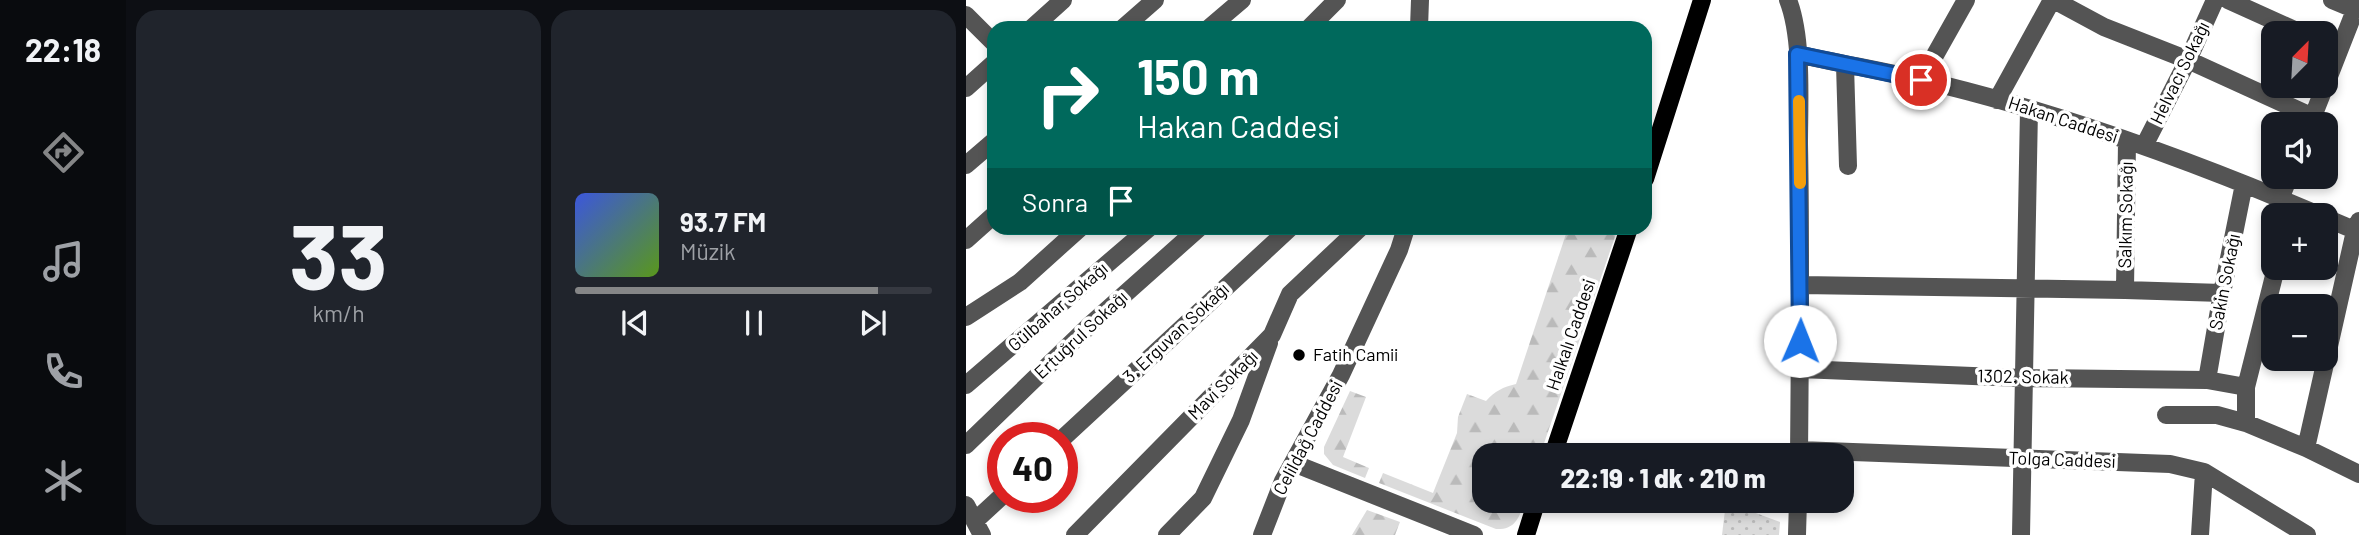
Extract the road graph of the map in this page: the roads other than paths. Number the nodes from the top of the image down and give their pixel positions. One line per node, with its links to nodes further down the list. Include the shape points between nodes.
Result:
1 (1063, 0): 15 (street)
2 (1154, 0): 16 (street)
3 (1242, 0): 17 (street)
4 (1337, 0): 18 (street)
5 (1420, 0): 19 (street)
6 (1702, 0): 34 (main road)
7 (1788, 0): 23 (street)
8 (1966, 0): 27 (street)
9 (2053, 0): 24 (street, via 2104,27); 29 (street)
10 (2215, 0): 24 (street, Helvacı Sokağı)
11 (2228, 0): 20 (street)
12 (2332, 0): 13 (street)
13 (2357, 13): 22 (street)
14 (966, 15): 21 (street)
15 (1040, 21)
16 (1131, 21)
17 (1217, 21)
18 (1316, 21)
19 (1419, 21)
20 (2274, 21)
21 (987, 36)
22 (2338, 40)
23 (1797, 54): 25 (street, Hakan Caddesi); 51 (street)
24 (2188, 60): 31 (street); 32 (street, Helvacı Sokağı)
25 (1846, 65): 27 (street, Hakan Caddesi); 36 (street)
26 (987, 69): 28 (street)
27 (1921, 80): 29 (street, Hakan Caddesi)
28 (966, 88)
29 (1997, 100): 30 (street, Hakan Caddesi)
30 (2029, 109): 32 (street, Hakan Caddesi); 52 (street)
31 (2293, 112)
32 (2135, 143): 37 (street, Hakan Caddesi); 53 (street, Salkım Sokağı)
33 (987, 147): 35 (street)
34 (1652, 157)
35 (966, 165)
36 (1848, 166)
37 (2244, 184): 38 (street, Hakan Caddesi); 54 (street, Sakin Sokağı)
38 (2281, 203)
39 (987, 221): 49 (street)
40 (2338, 222): 41 (street)
41 (2358, 228): 68 (street)
42 (1072, 235): 55 (street, via 1020,282)
43 (1141, 235): 60 (street, Gülbahar Sokağı)
44 (1191, 235): 67 (street, Ertuğrul Sokağı)
45 (1282, 235): 64 (street, 3. Erguvan Sokağı)
46 (1353, 235): 56 (street, Mavi Sokağı, via 1290,294)
47 (1404, 235): 71 (street, Celildağ Caddesi, via 1340,375)
48 (1627, 235): 65 (main road, Halkalı Caddesi)
49 (966, 240)
50 (2273, 280): 61 (street)
51 (1801, 285): 52 (street); 57 (street)
52 (2024, 288): 53 (street); 58 (street)
53 (2125, 290): 54 (street)
54 (2222, 293): 59 (street, Sakin Sokağı)
55 (968, 312)
56 (1272, 335): 76 (street, Mavi Sokağı); 77 (street, via 1241,420 1203,498)
57 (1800, 369): 58 (street, 1302. Sokak); 66 (street)
58 (2022, 378): 59 (street, 1302. Sokak); 70 (street)
59 (2207, 380): 61 (street, 1302. Sokak)
60 (966, 385)
61 (2246, 387): 63 (street)
62 (2166, 415): 63 (street, via 2217,415)
63 (2246, 423): 68 (street)
64 (1078, 424)
65 (1557, 443)
66 (1799, 443)
67 (966, 444)
68 (2306, 448): 73 (street)
69 (1854, 454): 70 (street, Tolga Caddesi)
70 (2022, 459): 72 (street, Tolga Caddesi, via 2170,464); 83 (street)
71 (1293, 463): 78 (street, Celildağ Caddesi); 79 (street)
72 (2204, 472): 84 (street); 85 (street, Tolga Caddesi)
73 (2359, 474)
74 (1533, 513): 80 (main road)
75 (1798, 513): 81 (street)
76 (1075, 535)
77 (1167, 535)
78 (1262, 535)
79 (1474, 535)
80 (1526, 535)
81 (1797, 535): 82 (street)
82 (1804, 535)
83 (2021, 535)
84 (2200, 535)
85 (2307, 535)

